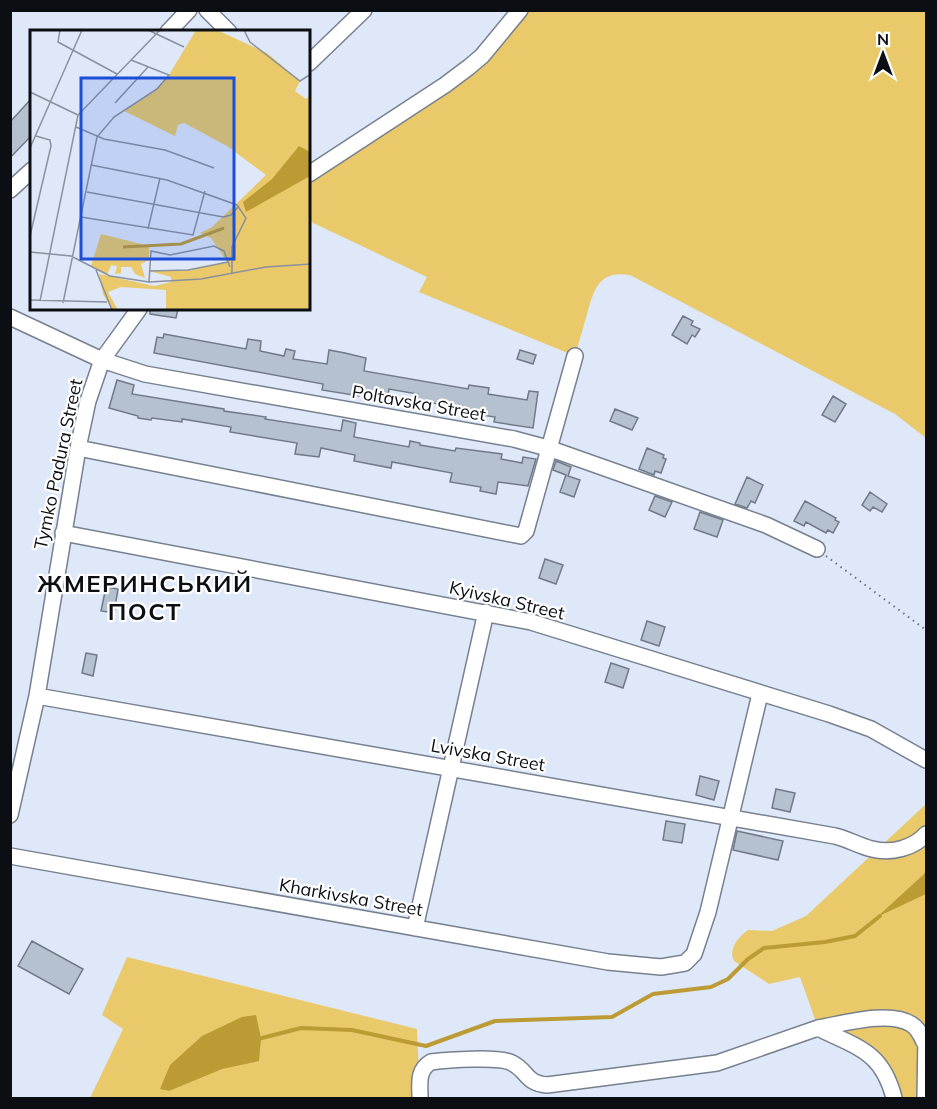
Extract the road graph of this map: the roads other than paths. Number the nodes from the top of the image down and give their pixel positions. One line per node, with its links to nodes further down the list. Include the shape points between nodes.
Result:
1 (189, 10): 5 (street)
2 (207, 10): 6 (street)
3 (364, 10): 7 (street)
4 (520, 10): 9 (street, via 469,67)
5 (170, 30)
6 (227, 30)
7 (310, 62)
8 (30, 172): 10 (street)
9 (310, 173)
10 (10, 190)
11 (138, 310): 14 (street, Tymko Padura Street)
12 (10, 317): 14 (street, Poltavska Street)
13 (575, 357): 16 (street)
14 (102, 360): 15 (street, Tymko Padura Street); 16 (street, Poltavska Street, via 163,378 514,439)
15 (78, 448): 16 (street, via 518,536 526,531); 17 (street, Tymko Padura Street)
16 (551, 449): 18 (street, Poltavska Street, via 766,525)
17 (63, 533): 19 (street, Kyivska Street); 21 (street, Tymko Padura Street)
18 (816, 549)
19 (486, 612): 20 (street, Kyivska Street, via 531,622); 23 (street)
20 (760, 694): 22 (street, Kyivska Street, via 871,729); 25 (street)
21 (36, 696): 23 (street, Lvivska Street); 24 (street, Tymko Padura Street)
22 (927, 760)
23 (452, 769): 25 (street, Lvivska Street); 28 (street)
24 (10, 815)
25 (730, 816): 26 (street, Lvivska Street, via 835,836 872,849 905,848); 28 (street, Kharkivska Street, via 700,939 685,963 661,967 608,962)
26 (927, 834)
27 (10, 856): 28 (street, Kharkivska Street)
28 (415, 928)
29 (818, 1028): 30 (street, via 892,1018 912,1024); 31 (street, via 717,1063 547,1084 530,1081 516,1065 504,1060 431,1062 422,1069); 32 (street, via 879,1062)
30 (926, 1042): 33 (street)
31 (420, 1098)
32 (894, 1098)
33 (925, 1098)

